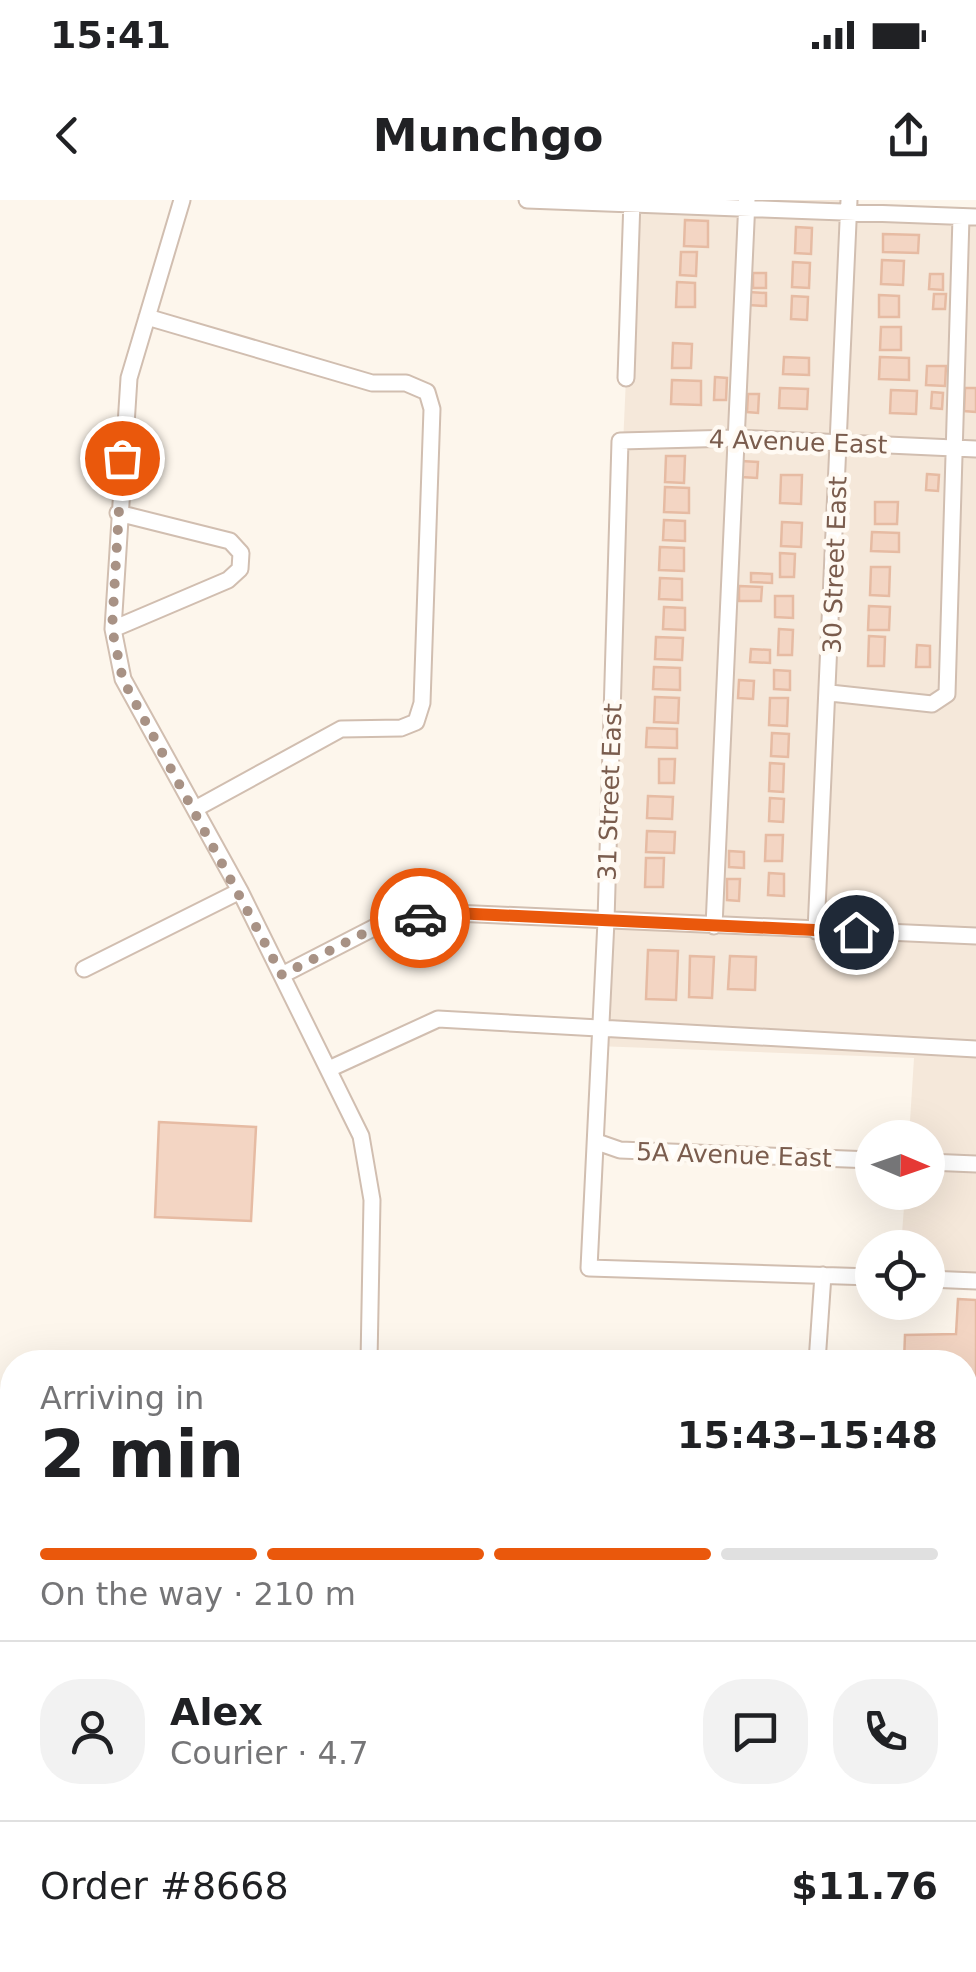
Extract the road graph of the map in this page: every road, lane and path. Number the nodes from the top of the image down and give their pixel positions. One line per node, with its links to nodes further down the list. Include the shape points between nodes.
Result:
1 (182, 200): 7 (street)
2 (527, 200): 3 (street)
3 (632, 202): 4 (street); 10 (street)
4 (747, 205): 5 (street); 11 (street)
5 (849, 206): 6 (street); 13 (street, 30 Street East)
6 (968, 217): 8 (street)
7 (147, 318): 16 (street, via 129,378); 19 (street, via 372,383 406,384 427,392 432,409 422,703 416,722 342,729)
8 (956, 327): 9 (street); 14 (street)
9 (976, 328)
10 (626, 378)
11 (734, 438): 12 (street, 4 Avenue East); 13 (street, 4 Avenue East); 22 (street)
12 (620, 441): 21 (street, 31 Street East)
13 (838, 443): 14 (street, 4 Avenue East); 18 (street, 30 Street East)
14 (953, 448): 15 (street, 4 Avenue East); 18 (street, via 947,694 932,704)
15 (976, 449)
16 (118, 513): 17 (street); 17 (street, via 230,541 240,553 240,569)
17 (112, 629): 19 (street, via 123,680)
18 (830, 693): 23 (street, 30 Street East)
19 (194, 809): 20 (street)
20 (240, 891): 25 (street); 26 (street)
21 (606, 921): 22 (street); 26 (street, via 454,913 386,922); 27 (street, 31 Street East)
22 (714, 926): 23 (street)
23 (816, 930): 24 (street)
24 (976, 936)
25 (84, 969)
26 (282, 975): 29 (street)
27 (601, 1029): 28 (street); 29 (street, via 438,1019); 30 (street, 31 Street East)
28 (976, 1049)
29 (329, 1069): 38 (street, via 361,1136 372,1200)
30 (597, 1142): 31 (street, 5A Avenue East, via 620,1150); 34 (street, 31 Street East, via 589,1268)
31 (855, 1159)
32 (945, 1163): 33 (street)
33 (976, 1164)
34 (822, 1274): 35 (street); 39 (street)
35 (855, 1276)
36 (945, 1280): 37 (street)
37 (976, 1282)
38 (370, 1350)
39 (819, 1350)

